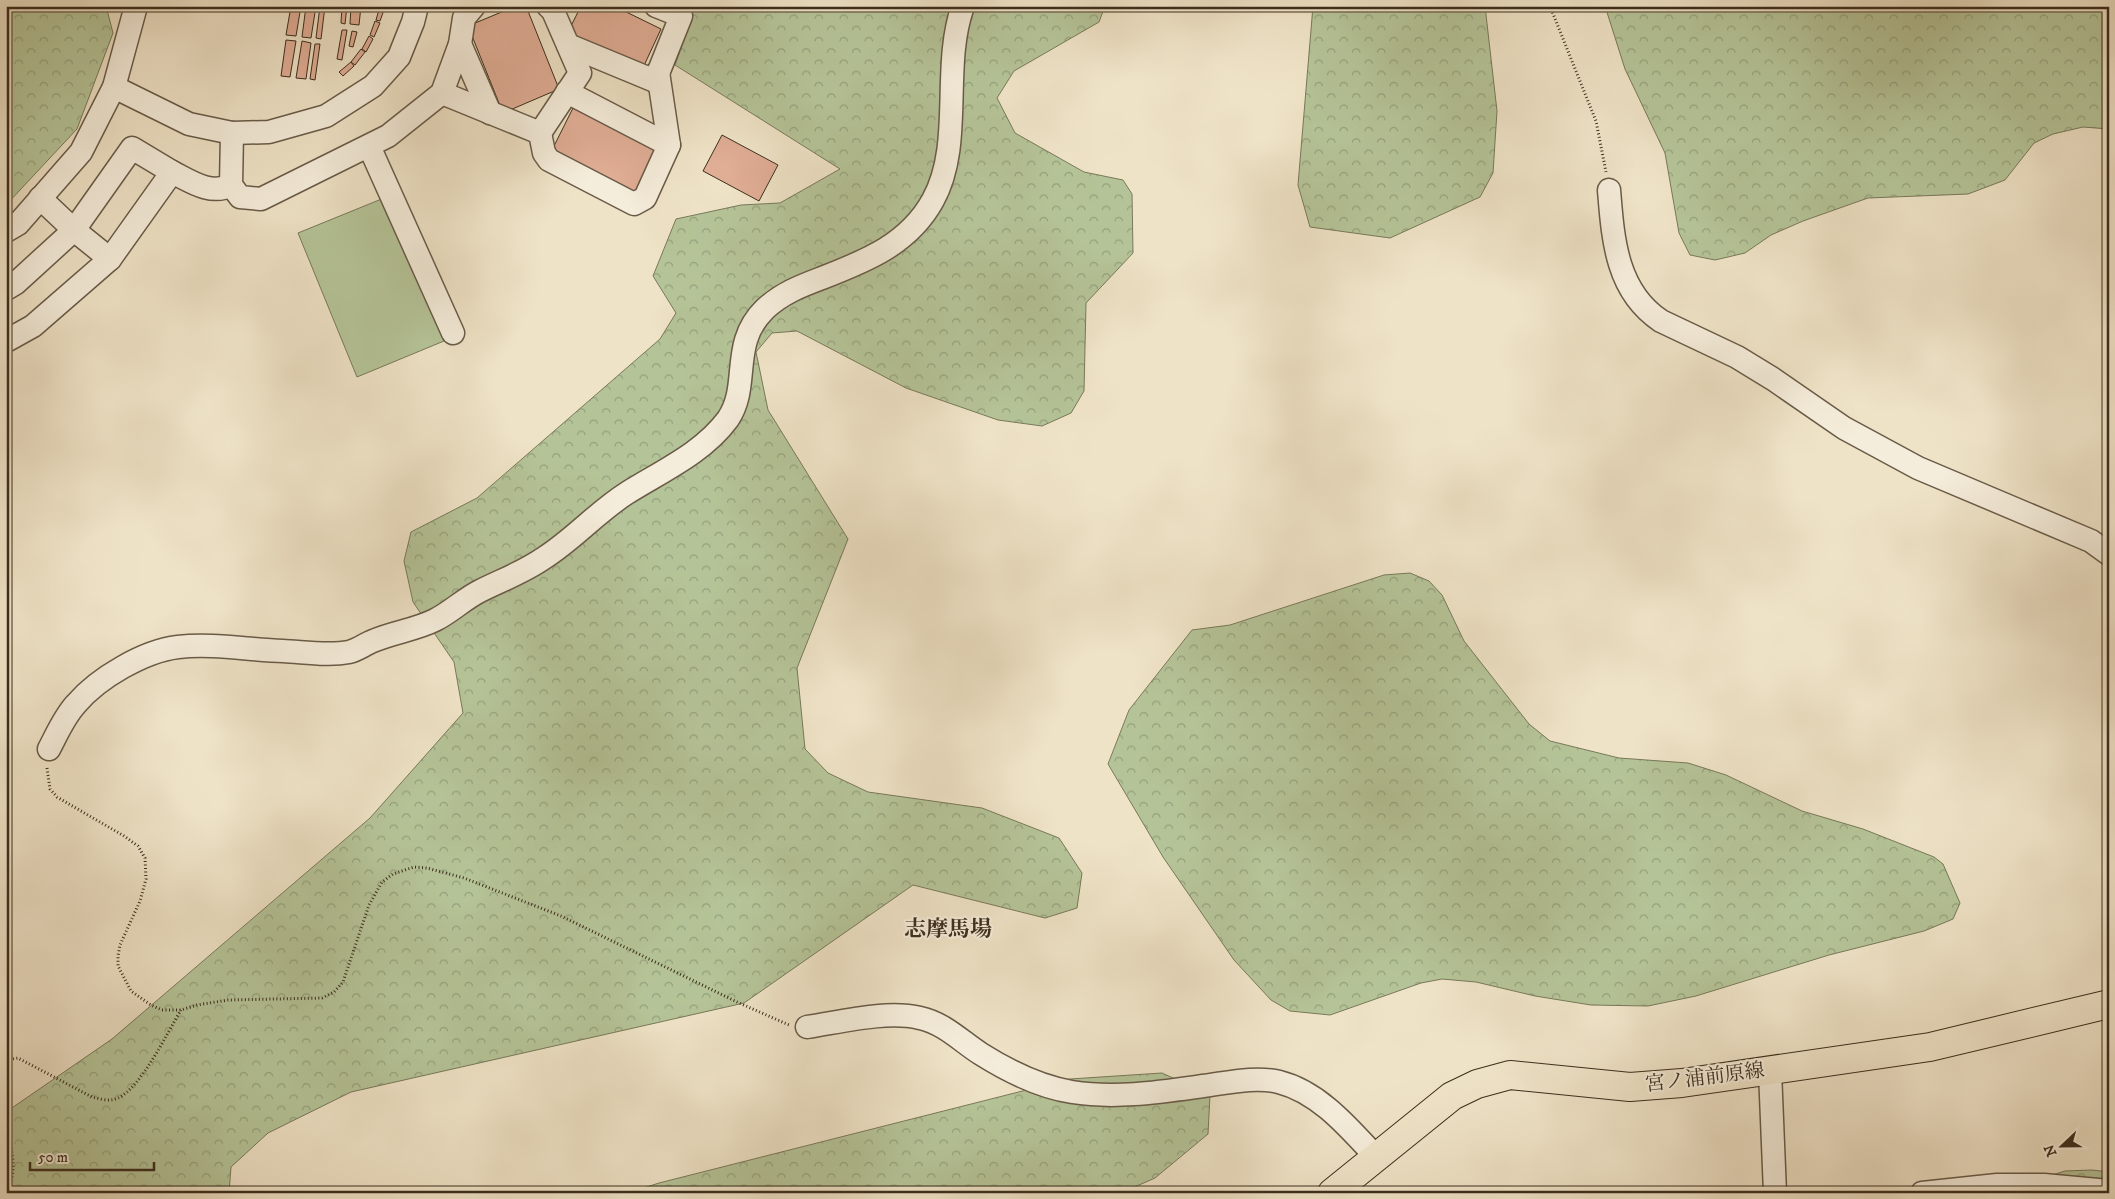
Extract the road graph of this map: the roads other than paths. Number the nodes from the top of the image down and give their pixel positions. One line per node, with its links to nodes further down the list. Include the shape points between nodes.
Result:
1 (136, 6): 10 (street)
2 (417, 6): 14 (street, via 399,57 373,86 326,116 269,132)
3 (474, 6): 7 (street, via 464,18)
4 (656, 6): 9 (street, via 681,16)
5 (962, 6): 29 (street, via 956,36 947,164 932,202 903,238 888,249 788,291 765,309 752,325 744,343 734,408 728,419 699,448 596,515 546,557 517,575 476,592 440,618 350,652 262,651 205,646 156,652 91,689 64,720)
6 (558, 11): 8 (street)
7 (460, 44): 11 (street); 13 (street)
8 (568, 45): 9 (street, via 655,81); 12 (street, via 580,73)
9 (658, 72): 16 (street)
10 (114, 87): 14 (street, via 189,124); 21 (street, via 81,152)
11 (442, 92): 13 (street); 17 (street, via 388,136)
12 (567, 92): 15 (street); 16 (street)
13 (490, 113): 15 (street)
14 (232, 133): 19 (street)
15 (540, 133): 16 (street, via 544,154 549,160 634,204 645,198)
16 (669, 145)
17 (369, 146): 19 (street, via 261,199 240,197); 26 (street)
18 (172, 172): 19 (street, via 207,189); 22 (street, via 132,148); 24 (street)
19 (231, 185)
20 (1609, 190): 28 (street, via 1620,267 1632,294 1649,313 1737,357 1844,428 1918,468 2091,542)
21 (40, 198): 22 (street); 23 (street, via 18,224)
22 (74, 230): 24 (street); 25 (street)
23 (6, 231)
24 (110, 260): 27 (street, via 33,326)
25 (6, 289)
26 (453, 333)
27 (6, 342)
28 (2109, 554)
29 (49, 749)
30 (2109, 1004): 32 (main road, 宮ノ浦前原線, via 1930,1047)
31 (808, 1027): 33 (street, via 878,1017 904,1015 921,1018 946,1029 1016,1074 1070,1092 1118,1095 1236,1082 1279,1082 1303,1092 1334,1114)
32 (1770, 1071): 33 (main road, 宮ノ浦前原線, via 1630,1087 1510,1075 1477,1084 1452,1096); 36 (street)
33 (1376, 1157): 35 (main road, 宮ノ浦前原線)
34 (2109, 1191): 37 (street, via 2044,1185 1997,1185)
35 (1332, 1193)
36 (1775, 1193)
37 (1922, 1193)

